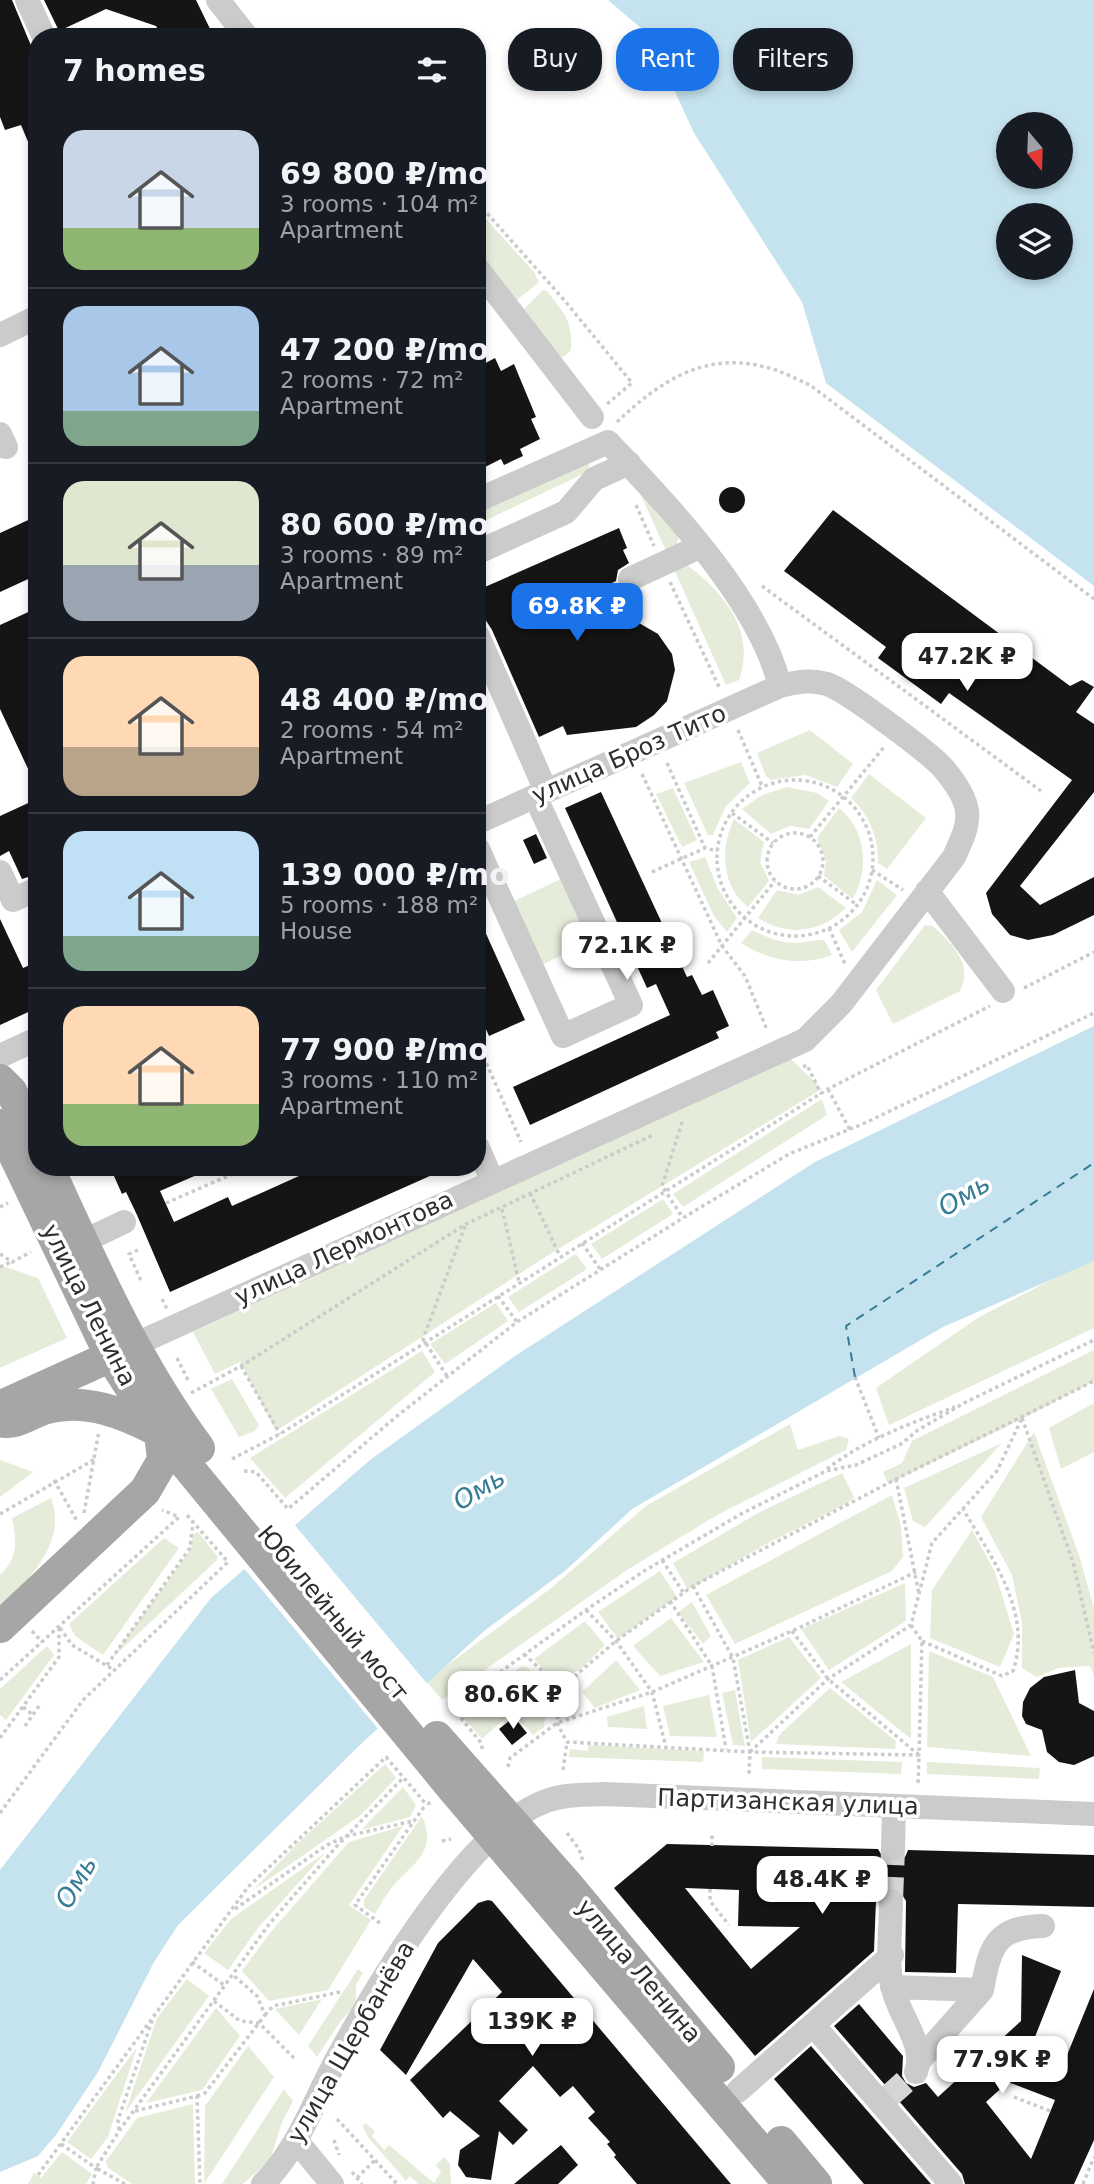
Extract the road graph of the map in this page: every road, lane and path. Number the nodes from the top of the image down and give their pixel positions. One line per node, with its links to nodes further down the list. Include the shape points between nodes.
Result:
1 (27, 0): 3 (street)
2 (218, 0): 4 (street)
3 (40, 28)
4 (240, 28)
5 (486, 212): 9 (path, via 632,383)
6 (486, 279): 9 (street)
7 (28, 325): 8 (street)
8 (0, 335)
9 (604, 420): 18 (path, via 677,373 719,362 765,366 810,385)
10 (629, 463): 11 (street, via 608,442); 13 (street); 14 (street, via 594,479 566,512)
11 (486, 496)
12 (631, 496): 15 (path)
13 (699, 547): 15 (street); 20 (street, via 746,607 767,645)
14 (486, 548)
15 (662, 564): 16 (street); 21 (path)
16 (630, 579)
17 (762, 586): 27 (path)
18 (1094, 599)
19 (486, 656): 28 (street)
20 (780, 686): 28 (street, улица Броз Тито); 44 (street, улица Броз Тито, via 807,680 830,684 848,694 943,768 960,790 967,812 965,832 954,857)
21 (721, 690)
22 (738, 730): 26 (path)
23 (884, 746): 29 (path)
24 (667, 763): 34 (path)
25 (642, 774): 36 (path)
26 (762, 787): 29 (path, via 804,780); 31 (path)
27 (1041, 791)
28 (541, 794): 30 (street, улица Броз Тито); 37 (street, via 631,1005 564,1036)
29 (844, 796): 32 (path); 38 (path, via 868,830)
30 (486, 812)
31 (732, 812): 33 (path); 35 (path)
32 (810, 837): 33 (path, via 786,833); 41 (path, via 821,851)
33 (772, 843): 42 (path, via 766,860)
34 (705, 848): 35 (path); 36 (path)
35 (718, 851): 46 (path, via 723,887)
36 (681, 859): 40 (path); 48 (path)
37 (486, 866)
38 (872, 870): 44 (path); 45 (path)
39 (0, 872): 43 (street, via 13,900)
40 (652, 872)
41 (818, 876): 42 (path, via 795,889); 45 (path)
42 (775, 881): 46 (path)
43 (28, 893)
44 (918, 893): 52 (street); 55 (street, улица Броз Тито, via 841,1004)
45 (857, 905): 47 (path)
46 (745, 918): 47 (path, via 794,936); 48 (path)
47 (829, 928): 51 (path)
48 (722, 946): 50 (path); 54 (path, via 745,976)
49 (1094, 952): 52 (path)
50 (708, 963)
51 (849, 973)
52 (1007, 994): 61 (path)
53 (1094, 1013): 68 (path)
54 (767, 1030)
55 (805, 1040): 74 (street, улица Лермонтова)
56 (28, 1043): 57 (street)
57 (0, 1056)
58 (486, 1062): 70 (path)
59 (797, 1069): 62 (path, via 807,1065)
60 (0, 1080): 66 (main road, via 11,1091)
61 (828, 1089): 62 (path); 68 (path)
62 (821, 1094): 75 (path)
63 (694, 1116): 64 (path)
64 (682, 1122): 67 (path); 75 (path)
65 (0, 1125): 99 (main road, улица Ленина)
66 (28, 1126)
67 (671, 1127)
68 (849, 1130): 81 (path, via 789,1154)
69 (659, 1133): 76 (path)
70 (521, 1142)
71 (486, 1166): 74 (street)
72 (51, 1176): 84 (main road, улица Ленина)
73 (228, 1176): 78 (path)
74 (492, 1180): 99 (street, улица Лермонтова)
75 (664, 1191): 81 (path); 85 (path)
76 (530, 1193): 80 (path); 89 (path)
77 (8, 1203): 79 (path)
78 (166, 1203)
79 (0, 1207)
80 (502, 1209): 83 (path); 93 (path)
81 (683, 1218): 92 (path)
82 (124, 1222): 84 (street)
83 (466, 1224): 98 (path); 101 (path)
84 (82, 1242): 99 (main road, улица Ленина)
85 (582, 1243): 89 (path); 92 (path)
86 (138, 1250): 94 (path, via 129,1254)
87 (31, 1252): 90 (path)
88 (0, 1254): 90 (path)
89 (560, 1256): 93 (path)
90 (12, 1262): 91 (path)
91 (0, 1267)
92 (600, 1269): 96 (path)
93 (519, 1282): 95 (path)
94 (142, 1283)
95 (498, 1296): 96 (path); 98 (path)
96 (517, 1322): 102 (path)
97 (1094, 1340): 107 (path)
98 (423, 1344): 102 (path); 113 (path)
99 (121, 1352): 108 (main road, улица Лермонтова); 112 (main road, улица Ленина); 120 (main road, улица Ленина, via 176,1417)
100 (177, 1358): 104 (path)
101 (241, 1366): 106 (path); 113 (path)
102 (447, 1376): 120 (path, via 288,1509 256,1472)
103 (855, 1377): 114 (path)
104 (188, 1380)
105 (1094, 1381): 109 (path)
106 (191, 1393)
107 (966, 1402): 114 (path); 117 (path, via 878,1455)
108 (0, 1407)
109 (1022, 1418): 118 (path); 122 (path, via 997,1471); 142 (path, via 1073,1562)
110 (101, 1419): 115 (path)
111 (0, 1421): 112 (main road, via 8,1424 48,1408 92,1407 128,1415)
112 (160, 1433): 120 (main road, улица Ленина); 121 (main road, via 163,1460)
113 (279, 1434): 116 (path)
114 (879, 1438): 117 (path)
115 (95, 1459): 119 (path); 119 (path, via 81,1527)
116 (232, 1459)
117 (826, 1471): 126 (path)
118 (897, 1479): 127 (path); 128 (path)
119 (54, 1480): 123 (path)
120 (226, 1491): 121 (main road, via 176,1479); 165 (main road, Юбилейный мост)
121 (152, 1500): 134 (path, via 179,1517); 137 (main road)
122 (963, 1509): 130 (path, via 932,1543); 140 (path, via 1009,1589 1017,1638 1013,1671 1002,1676)
123 (0, 1514)
124 (187, 1515): 125 (path)
125 (193, 1522): 145 (path, via 190,1548); 147 (path, via 228,1562)
126 (662, 1560): 129 (path); 133 (path)
127 (916, 1572): 130 (path); 138 (path)
128 (693, 1586): 129 (path); 144 (path)
129 (683, 1592): 131 (path)
130 (919, 1599): 135 (path)
131 (670, 1601): 139 (path); 146 (path)
132 (65, 1608): 134 (path)
133 (586, 1609): 139 (path); 143 (path)
134 (71, 1615): 136 (path)
135 (911, 1625): 140 (path); 148 (path)
136 (59, 1626): 141 (path); 145 (path, via 72,1645); 153 (path, via 59,1657)
137 (14, 1627): 141 (path)
138 (792, 1632): 144 (path); 148 (path)
139 (616, 1641): 150 (path); 151 (path)
140 (922, 1641): 162 (path)
141 (42, 1642): 149 (path)
142 (1094, 1653)
143 (524, 1654): 150 (path); 165 (path, via 452,1707)
144 (733, 1658): 146 (path); 161 (path)
145 (107, 1665): 147 (path)
146 (712, 1666): 151 (path); 160 (path)
147 (114, 1670): 171 (path, via 83,1700)
148 (828, 1679): 161 (path); 162 (path)
149 (0, 1680)
150 (561, 1688): 155 (path)
151 (652, 1692): 155 (path); 159 (path)
152 (41, 1703): 154 (path)
153 (23, 1707): 154 (path); 157 (path)
154 (33, 1715): 156 (path)
155 (556, 1723): 158 (path); 163 (path, via 510,1758)
156 (25, 1726)
157 (1, 1736)
158 (566, 1742): 159 (path); 166 (path)
159 (666, 1747): 160 (path)
160 (726, 1749): 161 (path)
161 (750, 1752): 162 (path); 167 (path)
162 (919, 1755): 164 (path)
163 (508, 1767)
164 (919, 1767)
165 (454, 1770): 169 (path); 174 (main road, улица Ленина)
166 (563, 1770)
167 (749, 1774)
168 (404, 1777): 169 (path); 177 (path); 185 (path, via 386,1757 282,1852)
169 (426, 1804): 173 (path)
170 (894, 1806): 172 (street, Партизанская улица); 174 (street, Партизанская улица, via 572,1795 544,1802); 181 (street)
171 (0, 1813)
172 (1094, 1814)
173 (413, 1821): 177 (path); 186 (path, via 355,1905)
174 (502, 1828): 202 (main road, улица Ленина); 209 (street, улица Щербанёва, via 414,1933 343,2048); 222 (main road, улица Ленина)
175 (567, 1833): 182 (path)
176 (712, 1835): 180 (path)
177 (347, 1836): 185 (path); 191 (path)
178 (451, 1839): 179 (path)
179 (442, 1841)
180 (712, 1846)
181 (893, 1849)
182 (585, 1867)
183 (710, 1889): 187 (path, via 710,1901)
184 (891, 1901): 189 (street)
185 (231, 1912): 190 (path)
186 (380, 1923)
187 (729, 1925)
188 (1044, 1926): 194 (street, via 1025,1926 999,1937 988,1957)
189 (892, 1955): 193 (street); 200 (street)
190 (192, 1962): 192 (path); 197 (path)
191 (232, 1974): 192 (path); 198 (path, via 251,1990)
192 (224, 1985): 196 (path)
193 (892, 1987): 194 (street); 194 (street, via 919,2050 918,2066)
194 (982, 1990)
195 (340, 1992): 198 (path, via 273,2006)
196 (214, 2000): 199 (path, via 240,2021); 206 (path)
197 (155, 2012): 208 (path, via 118,2120); 210 (path)
198 (265, 2015): 199 (path)
199 (259, 2023): 201 (path); 203 (path, via 205,2093)
200 (813, 2025): 202 (street); 224 (street, via 884,2101)
201 (295, 2059)
202 (738, 2091): 223 (main road, улица Ленина)
203 (197, 2096): 206 (path); 218 (path)
204 (1014, 2097): 205 (path)
205 (1050, 2111)
206 (134, 2112): 208 (path)
207 (337, 2119): 212 (path)
208 (119, 2131): 213 (path)
209 (296, 2140): 219 (street, улица Щербанёва); 220 (street)
210 (61, 2144): 213 (path); 214 (path)
211 (1094, 2157): 225 (path)
212 (375, 2160): 215 (path); 221 (path)
213 (96, 2168): 216 (path); 217 (path)
214 (38, 2175)
215 (357, 2179)
216 (93, 2184)
217 (125, 2184)
218 (200, 2184)
219 (263, 2184)
220 (332, 2184)
221 (397, 2184)
222 (789, 2184)
223 (816, 2184)
224 (951, 2184)
225 (1083, 2184)

